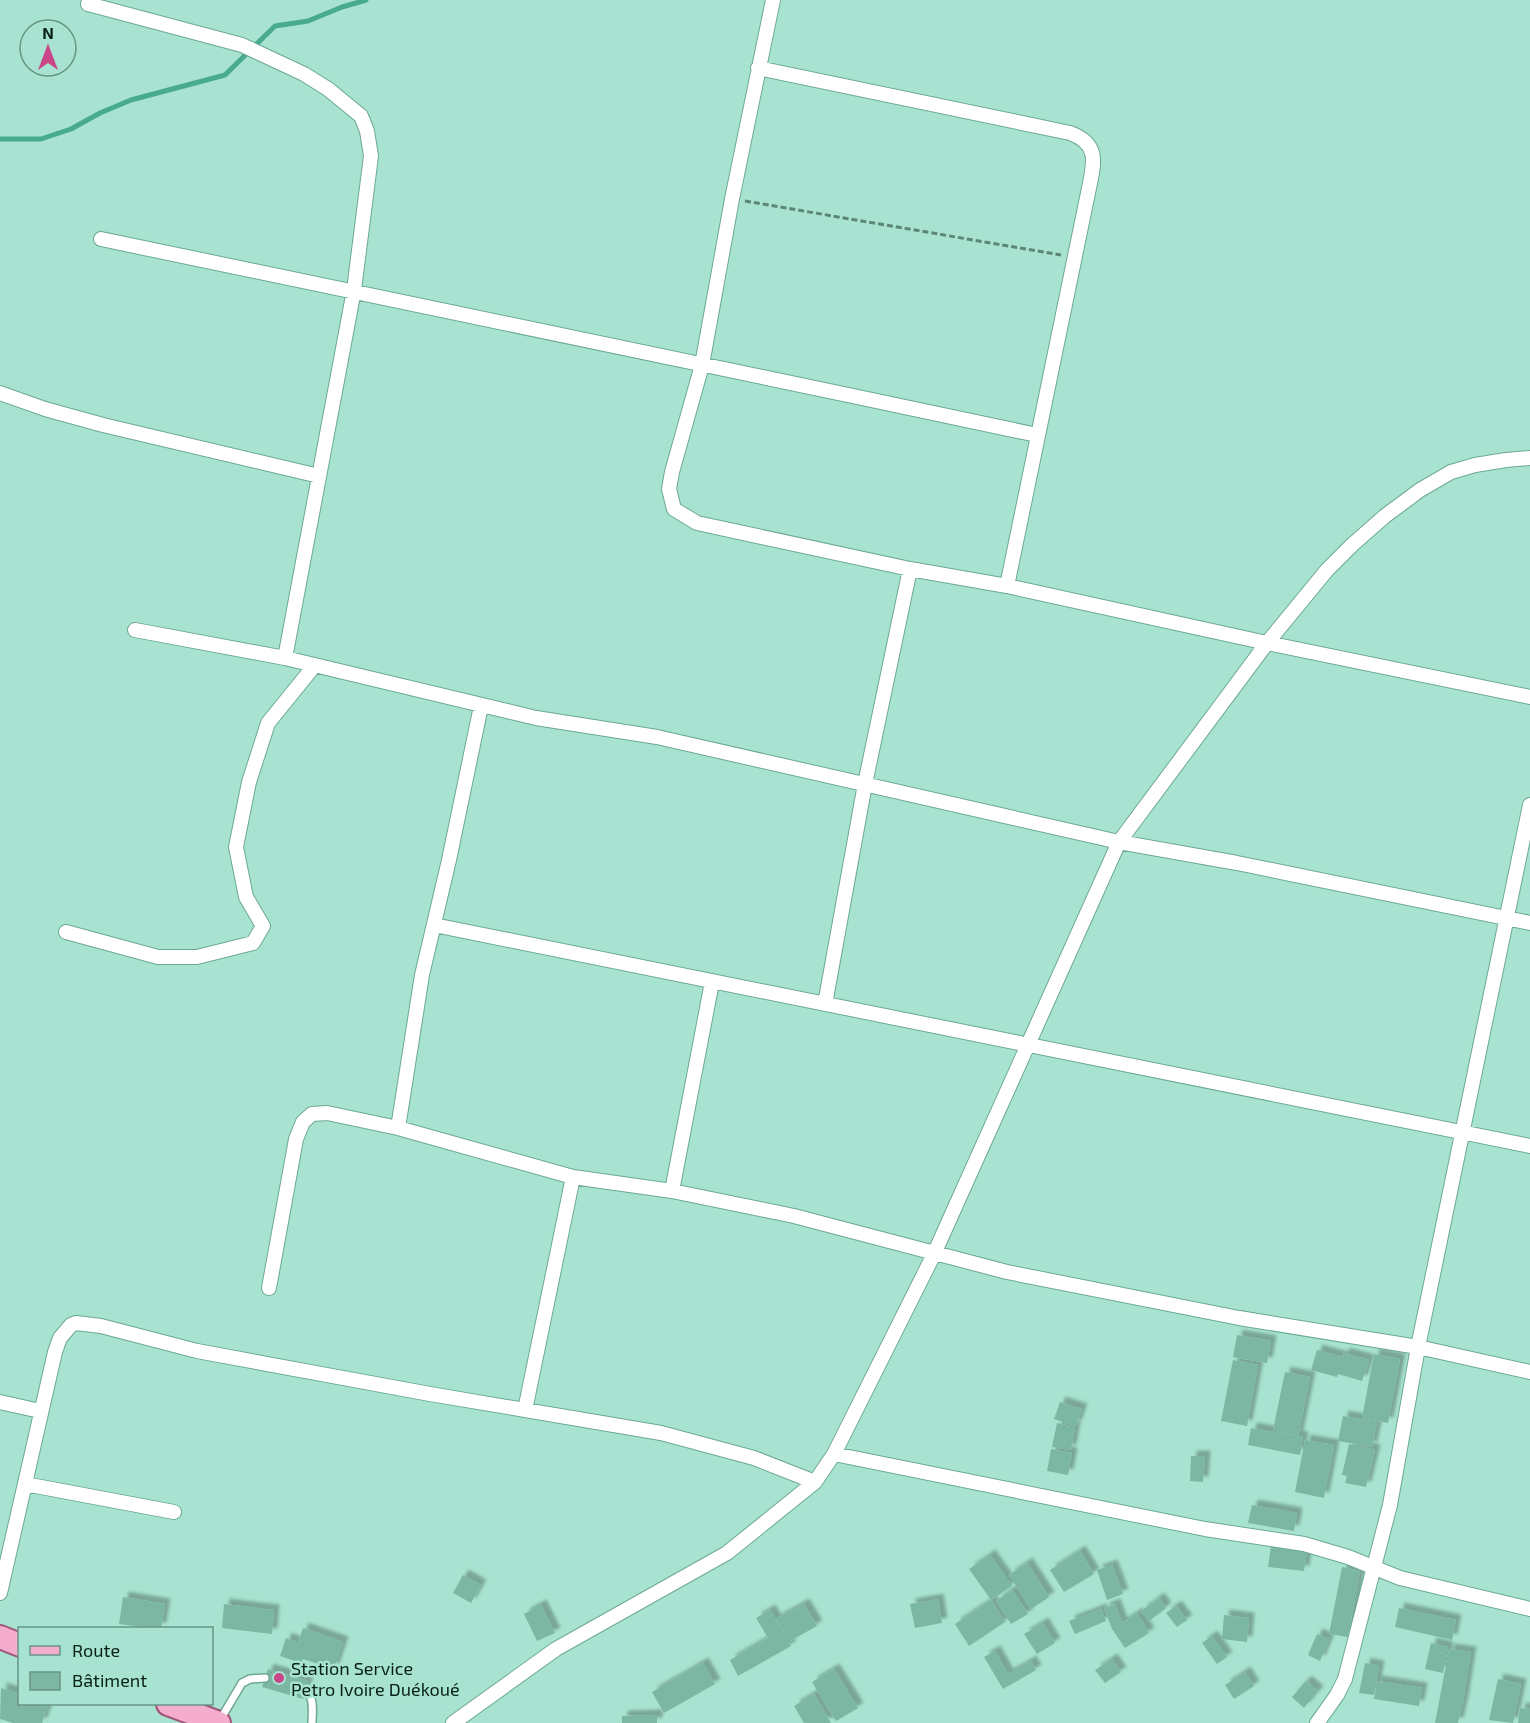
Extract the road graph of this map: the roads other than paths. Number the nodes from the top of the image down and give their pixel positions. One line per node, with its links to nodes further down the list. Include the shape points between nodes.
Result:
1 (772, 0): 3 (street)
2 (88, 4): 5 (street, via 242,45 314,80 361,116 368,130 371,156)
3 (758, 68): 6 (street); 8 (street, via 1070,133 1091,148 1095,159)
4 (101, 239): 5 (street)
5 (354, 290): 6 (street); 10 (street)
6 (702, 365): 8 (street); 11 (street, via 672,472 669,489 674,509 697,523)
7 (0, 393): 10 (street, via 103,425)
8 (1037, 435): 12 (street)
9 (1530, 458): 14 (street, via 1475,465 1451,472 1420,490 1352,545)
10 (319, 476): 15 (street)
11 (910, 569): 12 (street); 19 (street)
12 (1007, 586): 14 (street)
13 (135, 630): 15 (street)
14 (1267, 643): 17 (street); 21 (street)
15 (285, 658): 16 (street)
16 (315, 665): 18 (street); 25 (street, via 268,723 249,782 236,846 246,897 263,926 253,943 197,957 158,957)
17 (1530, 697)
18 (481, 706): 19 (street, via 657,737); 24 (street)
19 (865, 784): 21 (street); 27 (street)
20 (1530, 805): 22 (street)
21 (1119, 842): 22 (street); 28 (street)
22 (1506, 918): 23 (street); 30 (street)
23 (1530, 923)
24 (434, 925): 26 (street); 29 (street, via 422,975)
25 (66, 932)
26 (712, 982): 27 (street); 33 (street)
27 (825, 1004): 28 (street)
28 (1029, 1045): 30 (street); 34 (street)
29 (398, 1128): 32 (street); 35 (street, via 327,1113 312,1114 303,1122 296,1139)
30 (1464, 1132): 31 (street); 36 (street)
31 (1530, 1146)
32 (573, 1177): 33 (street); 40 (street)
33 (672, 1191): 34 (street, via 794,1216)
34 (934, 1254): 36 (street, via 1239,1318); 41 (street)
35 (269, 1288)
36 (1418, 1347): 37 (street); 45 (street, via 1390,1505)
37 (1530, 1372)
38 (0, 1402): 39 (street)
39 (40, 1410): 40 (street, via 60,1338 64,1330 76,1323 197,1351); 43 (street)
40 (525, 1410): 42 (street, via 714,1446)
41 (834, 1454): 42 (street); 45 (street, via 1205,1529 1304,1544)
42 (815, 1482): 55 (street, via 727,1553 556,1649)
43 (25, 1484): 44 (street); 46 (street)
44 (174, 1512)
45 (1372, 1568): 47 (street); 56 (street, via 1345,1679)
46 (0, 1593)
47 (1530, 1609)
48 (0, 1637): 49 (main road)
49 (18, 1644)
50 (265, 1678): 53 (lane, via 242,1683)
51 (305, 1690): 54 (lane, via 311,1698)
52 (171, 1705): 53 (main road)
53 (218, 1723)
54 (312, 1723)
55 (453, 1723)
56 (1317, 1723)

